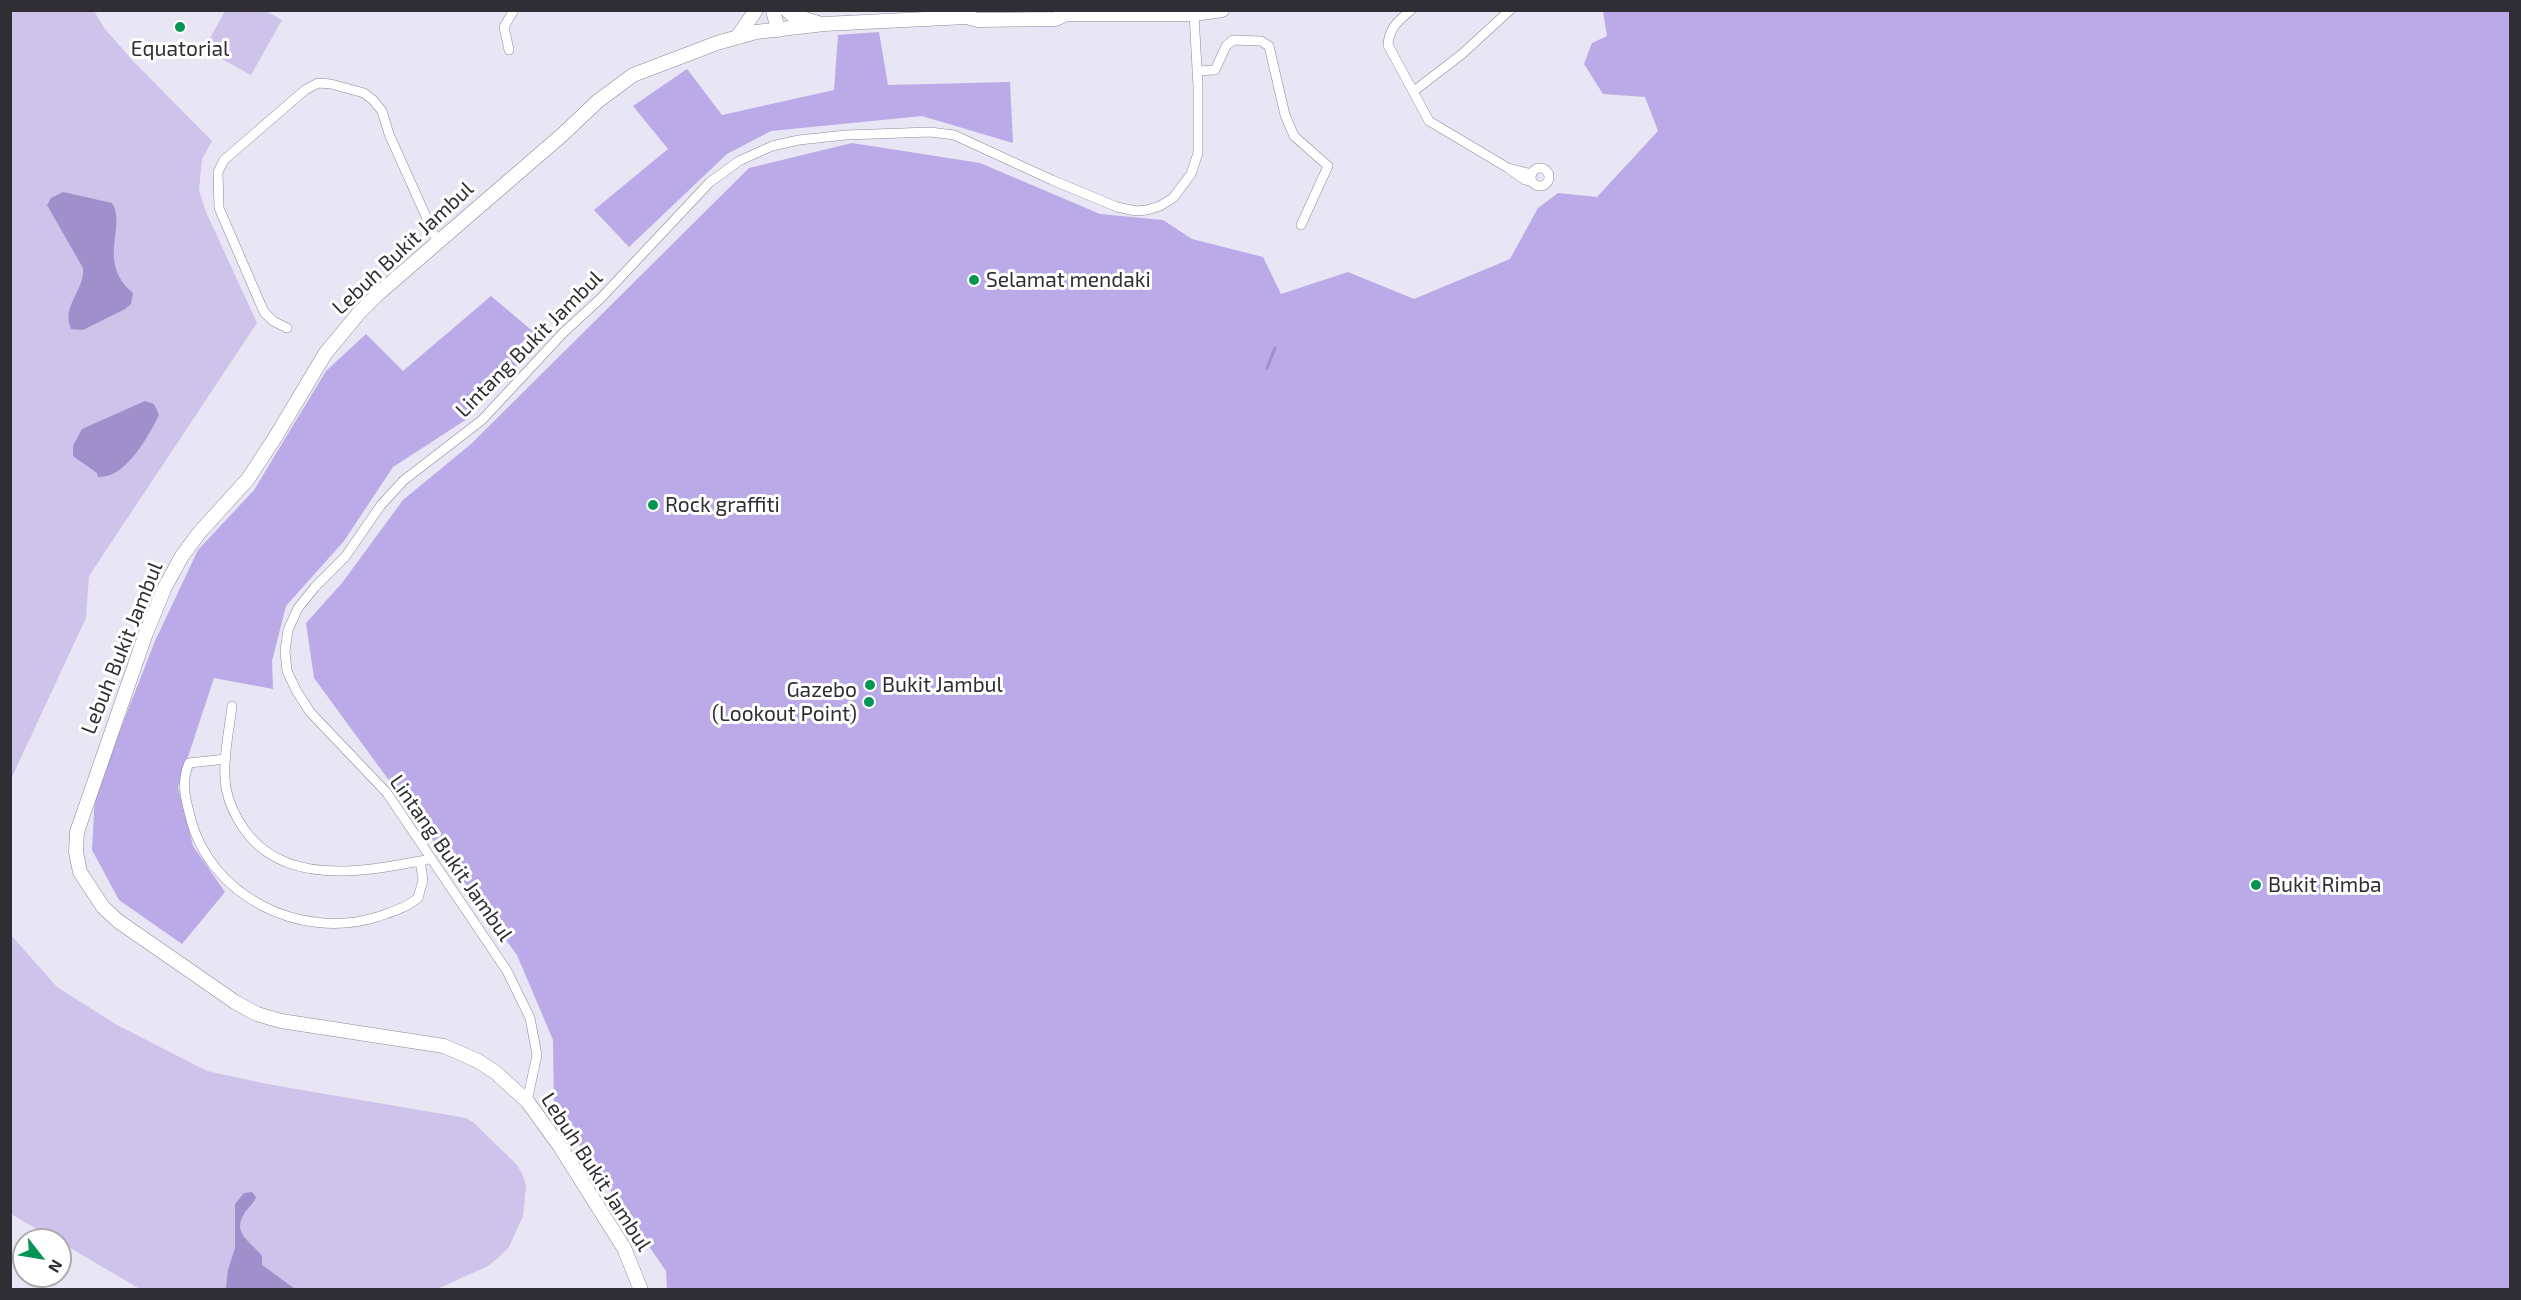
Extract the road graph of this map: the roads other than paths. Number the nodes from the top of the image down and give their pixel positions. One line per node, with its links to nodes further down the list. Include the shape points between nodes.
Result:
1 (514, 10): 15 (street, via 504,27)
2 (756, 10): 14 (main road)
3 (773, 10): 13 (main road)
4 (787, 10): 12 (main road)
5 (998, 10): 11 (main road, Lebuh Bukit Jambul)
6 (1222, 10): 10 (main road, Lebuh Bukit Jambul)
7 (1411, 10): 17 (street, via 1389,33 1389,45)
8 (1510, 10): 17 (street)
9 (1064, 12): 10 (main road, Lebuh Bukit Jambul); 11 (main road, Lebuh Bukit Jambul, via 1056,19)
10 (1194, 14): 16 (street, Lintang Bukit Jambul)
11 (966, 17): 12 (main road, Lebuh Bukit Jambul)
12 (824, 24): 13 (main road, Lebuh Bukit Jambul)
13 (778, 30): 14 (main road, Lebuh Bukit Jambul)
14 (738, 36): 20 (main road, Lebuh Bukit Jambul, via 633,75)
15 (509, 50)
16 (1197, 70): 19 (street, via 1215,70 1233,40 1261,41 1269,46 1285,116 1294,136 1328,166); 24 (street, Lintang Bukit Jambul, via 1198,153 1194,168 1173,198 1148,210 1118,207 1090,197 954,135 930,132 799,140 772,146 739,161 710,182 482,420 404,480 381,505 345,557 298,608 288,630 285,651 287,671 310,712 387,793)
17 (1414, 91): 18 (street, via 1435,126 1525,180)
18 (1532, 178)
19 (1301, 225)
20 (437, 241): 21 (street, via 382,111 373,100 364,93 331,84 318,83 305,90 224,160 218,172 219,208 264,312); 26 (main road, Lebuh Bukit Jambul, via 340,335 310,376 248,479 182,556 156,607 129,680 76,832 76,852 80,872 103,907 118,921 242,1006 281,1021 444,1046 495,1072)
21 (287, 328)
22 (232, 706): 23 (street)
23 (226, 759): 25 (street, via 226,787 233,813 252,840 283,863 320,871 361,870); 25 (street, via 189,763 183,788 193,828 233,888 271,912 313,923 368,920 418,898 423,880)
24 (431, 859): 25 (street); 26 (street, Lintang Bukit Jambul, via 507,971 531,1018 537,1055)
25 (420, 861)
26 (527, 1101): 27 (main road, Lebuh Bukit Jambul, via 624,1248)
27 (641, 1290)

